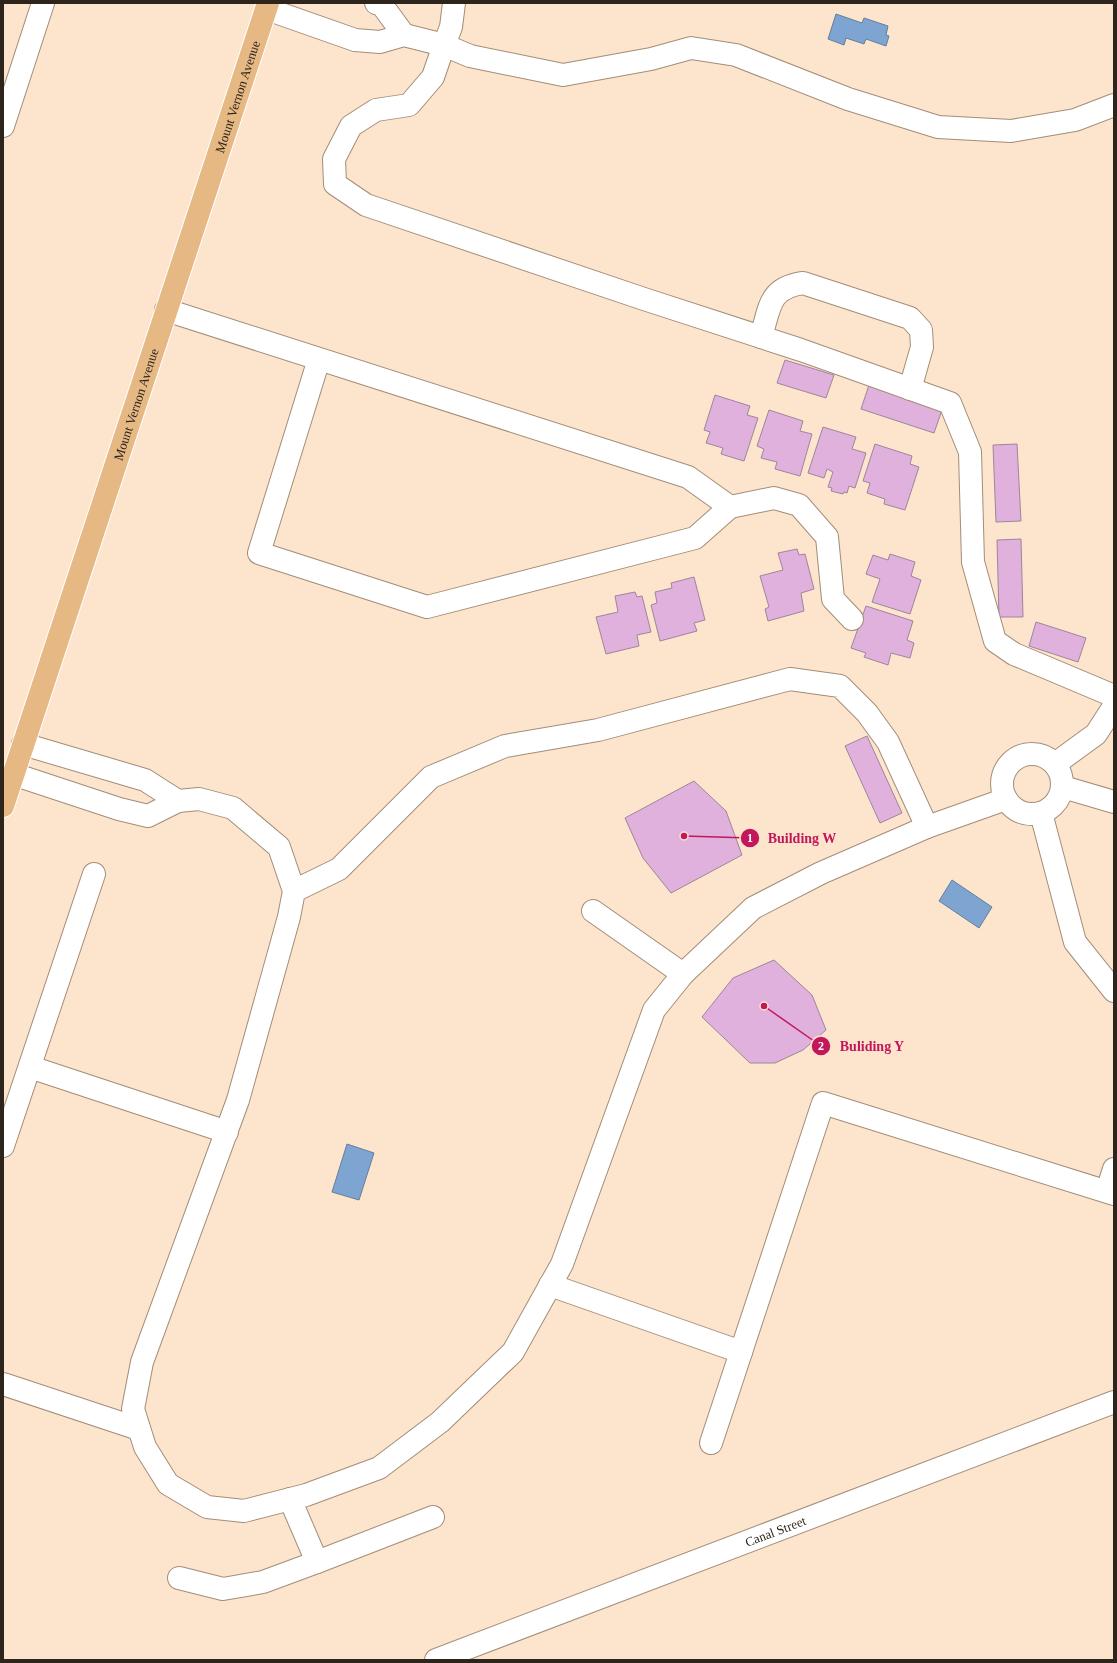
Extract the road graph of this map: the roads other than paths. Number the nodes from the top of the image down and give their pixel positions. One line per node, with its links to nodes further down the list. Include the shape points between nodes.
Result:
1 (43, 3): 8 (street)
2 (376, 3): 5 (street, via 382,5)
3 (454, 3): 6 (street, via 451,27)
4 (268, 6): 5 (street, via 355,40 380,42); 9 (main road, Mount Vernon Avenue)
5 (404, 35): 6 (street)
6 (444, 45): 7 (street, via 470,56 563,75 651,59 691,48 736,55 848,99 938,126 1011,131 1075,120); 10 (street, via 433,77 409,105 376,110 352,126 334,159 334,184 366,205)
7 (1114, 105)
8 (3, 126)
9 (166, 310): 11 (street); 17 (main road, Mount Vernon Avenue)
10 (761, 337): 12 (street); 12 (street, via 776,293 789,285 803,283 910,318 920,330 922,347)
11 (319, 359): 13 (street, via 688,477); 13 (street, via 259,553 427,607 695,538)
12 (910, 389): 15 (street, via 950,403 970,452 974,562 995,642 1014,654)
13 (730, 507): 14 (street, via 774,498 799,505 827,537 833,599)
14 (852, 619)
15 (1114, 696)
16 (1114, 706): 18 (street, via 1096,734)
17 (23, 744): 19 (main road, Mount Vernon Avenue); 22 (street, via 145,780)
18 (1055, 764): 20 (street, via 1062,778); 21 (street, via 1038,755 1028,754 1019,757 1005,770 1002,790)
19 (14, 774): 22 (street, via 148,816); 24 (main road, Mount Vernon Avenue)
20 (1063, 787): 23 (street); 25 (street, via 1056,803 1050,810)
21 (1006, 799): 25 (street, via 1021,813); 26 (street)
22 (178, 801): 28 (street, via 199,799 233,808 279,847)
23 (1114, 802)
24 (3, 806)
25 (1042, 813): 31 (street, via 1075,942)
26 (927, 827): 28 (street, via 888,742 867,714 840,686 790,679 598,730 505,746 431,777 339,869); 30 (street, via 821,872 753,908)
27 (94, 874): 32 (street)
28 (294, 891): 33 (street, via 289,917)
29 (593, 911): 30 (street)
30 (683, 974): 37 (street, via 654,1010 562,1264)
31 (1114, 992)
32 (30, 1067): 33 (street); 34 (street)
33 (227, 1132): 41 (street, via 142,1362 133,1409)
34 (3, 1146)
35 (1114, 1169): 36 (street)
36 (1110, 1193): 38 (street, via 823,1103)
37 (550, 1285): 38 (street); 43 (street, via 513,1352 440,1422 379,1468)
38 (741, 1352): 42 (street)
39 (3, 1384): 41 (street)
40 (1114, 1402): 47 (street, Canal Street)
41 (139, 1429): 43 (street, via 145,1447 168,1484 207,1507 244,1511)
42 (711, 1443)
43 (290, 1499): 45 (street)
44 (433, 1517): 45 (street)
45 (317, 1562): 46 (street, via 264,1582 223,1589)
46 (179, 1578)
47 (436, 1660)

